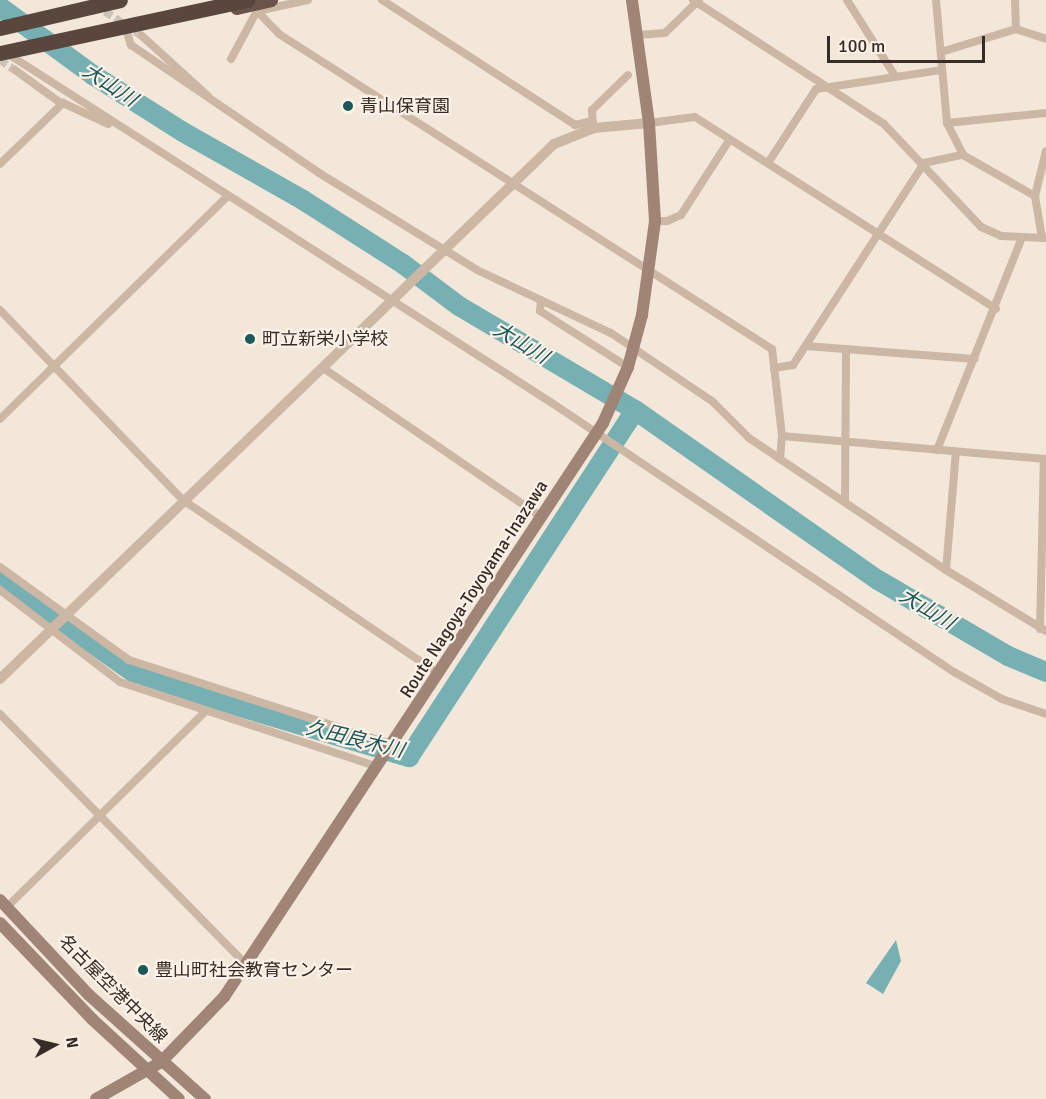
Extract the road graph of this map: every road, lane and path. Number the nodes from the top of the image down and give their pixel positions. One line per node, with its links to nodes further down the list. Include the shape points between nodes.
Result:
1 (107, 0): 11 (highway)
2 (120, 0): 13 (highway, bridge)
3 (271, 0): 15 (highway)
4 (308, 0): 12 (street)
5 (382, 0): 32 (street, via 575,125)
6 (633, 0): 16 (main road, Route Nagoya-Toyoyama-Inazawa)
7 (847, 0): 25 (street)
8 (936, 0): 19 (street)
9 (1015, 0): 14 (street)
10 (696, 1): 16 (street, via 665,33); 26 (street)
11 (72, 5): 13 (highway, bridge)
12 (252, 5): 20 (highway, bridge); 21 (street); 40 (street, via 279,34)
13 (0, 27)
14 (1017, 28): 18 (street); 19 (street)
15 (126, 29): 20 (highway, bridge); 28 (street, via 131,45)
16 (637, 35): 30 (main road, Route Nagoya-Toyoyama-Inazawa)
17 (142, 36): 28 (street, via 191,77)
18 (1046, 39)
19 (941, 52): 23 (street)
20 (7, 54): 33 (street)
21 (231, 59)
22 (15, 70): 27 (street)
23 (940, 70): 25 (street); 31 (street)
24 (628, 75): 32 (street, via 592,110)
25 (895, 76): 26 (street)
26 (830, 86): 37 (street, via 816,89); 38 (street, via 884,124)
27 (62, 104): 33 (street); 39 (street)
28 (216, 105): 47 (street)
29 (1046, 113): 31 (street)
30 (649, 123): 32 (street); 34 (street, via 695,117); 43 (main road, Route Nagoya-Toyoyama-Inazawa)
31 (947, 123): 36 (street)
32 (593, 124): 40 (street, via 554,144)
33 (115, 125): 41 (street)
34 (730, 139): 37 (street); 43 (street, via 681,215)
35 (1046, 151): 42 (street)
36 (963, 155): 38 (street); 42 (street)
37 (768, 163): 44 (street)
38 (924, 163): 44 (street); 45 (street, via 981,227)
39 (0, 164)
40 (511, 183): 47 (street); 48 (street)
41 (228, 196): 50 (street); 57 (street)
42 (1035, 196): 46 (street)
43 (656, 221): 48 (main road, Route Nagoya-Toyoyama-Inazawa)
44 (877, 233): 51 (street); 53 (street)
45 (1022, 238): 46 (street); 51 (street)
46 (1044, 238)
47 (443, 250): 49 (street); 50 (street)
48 (651, 271): 54 (main road, Route Nagoya-Toyoyama-Inazawa); 59 (street, via 772,348)
49 (541, 300): 54 (street); 60 (street, via 540,311)
50 (390, 302): 58 (street); 63 (street, via 486,360)
51 (996, 309): 56 (street)
52 (0, 310): 57 (street)
53 (806, 346): 55 (street); 59 (street, via 793,364)
54 (633, 348): 60 (main road, Route Nagoya-Toyoyama-Inazawa); 67 (street, via 712,401 749,438)
55 (846, 350): 56 (street); 64 (street)
56 (974, 359): 65 (street)
57 (54, 366): 61 (street); 69 (street)
58 (323, 368): 69 (street); 71 (street)
59 (774, 368): 62 (street)
60 (627, 369): 63 (main road, Route Nagoya-Toyoyama-Inazawa, via 603,423)
61 (0, 419)
62 (782, 436): 64 (street); 67 (street)
63 (601, 439): 71 (main road, Route Nagoya-Toyoyama-Inazawa); 83 (street, via 954,672 1002,699)
64 (845, 442): 65 (street); 70 (street)
65 (938, 450): 66 (street)
66 (956, 452): 68 (street); 73 (street)
67 (780, 459): 70 (street)
68 (1045, 459): 74 (street)
69 (183, 500): 76 (street); 79 (street)
70 (844, 500): 73 (street)
71 (543, 518): 79 (main road, Route Nagoya-Toyoyama-Inazawa)
72 (0, 567): 76 (street)
73 (946, 570): 78 (street)
74 (1044, 572): 78 (street)
75 (0, 590): 77 (street)
76 (67, 615): 77 (street); 84 (street, via 129,660)
77 (52, 630): 80 (street); 81 (street, via 120,682)
78 (1043, 630)
79 (439, 674): 84 (main road, Route Nagoya-Toyoyama-Inazawa)
80 (0, 679)
81 (206, 711): 85 (street); 86 (street)
82 (0, 714): 86 (street)
83 (1046, 714)
84 (392, 745): 85 (main road, Route Nagoya-Toyoyama-Inazawa)
85 (378, 767): 89 (main road, Route Nagoya-Toyoyama-Inazawa)
86 (100, 816): 87 (street); 89 (street)
87 (3, 903): 90 (main road, 名古屋空港中央線, via 89,995)
88 (0, 923): 91 (main road, 名古屋空港中央線)
89 (246, 964): 90 (main road, Route Nagoya-Toyoyama-Inazawa, via 224,997)
90 (161, 1062): 91 (main road, Route Nagoya-Toyoyama-Inazawa); 94 (main road, 名古屋空港中央線)
91 (146, 1072): 92 (main road, Route Nagoya-Toyoyama-Inazawa); 93 (main road, 名古屋空港中央線)
92 (96, 1099)
93 (179, 1099)
94 (205, 1099)

